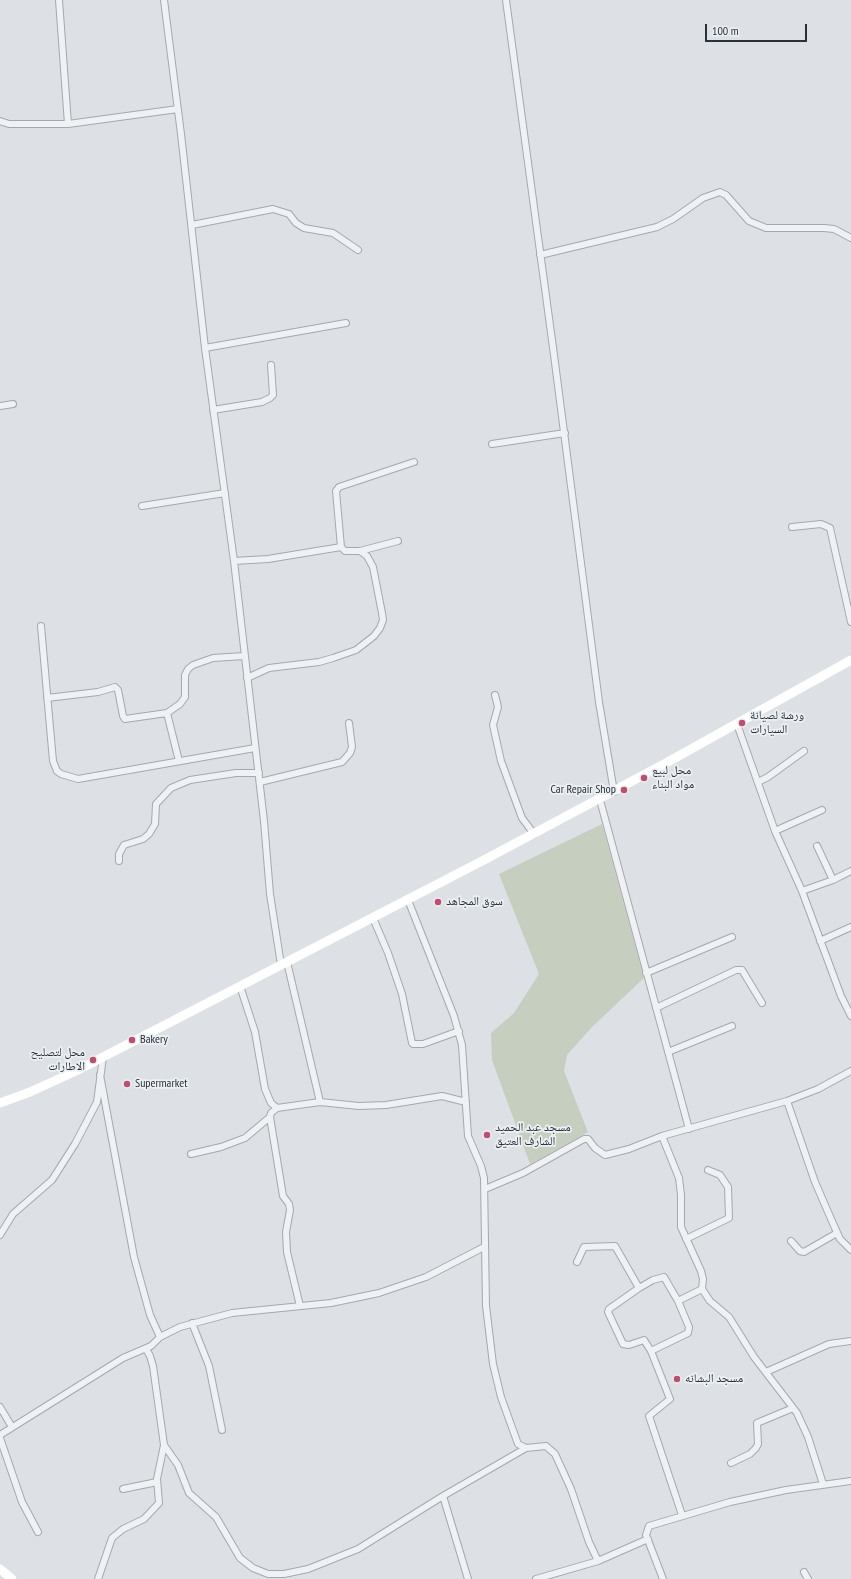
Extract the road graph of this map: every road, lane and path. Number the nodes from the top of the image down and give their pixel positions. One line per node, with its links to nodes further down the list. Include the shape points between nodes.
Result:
1 (59, 0): 6 (street)
2 (164, 0): 4 (street)
3 (506, 0): 10 (street)
4 (178, 108): 6 (street); 7 (street)
5 (0, 121): 6 (street, via 9,124)
6 (68, 124)
7 (192, 225): 9 (street, via 273,209 289,214 304,228 333,234); 12 (street)
8 (851, 238): 10 (street, via 834,229 766,228 749,220 726,195 720,192 703,198 657,227)
9 (358, 250)
10 (540, 255): 17 (street)
11 (346, 323): 12 (street)
12 (205, 348): 16 (street)
13 (271, 365): 16 (street, via 273,395 270,398 262,402)
14 (13, 404): 15 (street)
15 (0, 406)
16 (212, 410): 20 (street)
17 (565, 433): 18 (street); 44 (street, via 599,702)
18 (492, 444)
19 (414, 462): 24 (street, via 337,490)
20 (225, 493): 21 (street); 26 (street)
21 (142, 506)
22 (792, 527): 27 (street, via 821,524 830,528)
23 (398, 541): 25 (street)
24 (341, 547): 25 (street, via 346,552); 26 (street, via 268,559)
25 (360, 551): 32 (street, via 367,556 373,567 382,613 383,620 374,636 356,650 333,658 269,668)
26 (234, 561): 30 (street)
27 (848, 597): 28 (street)
28 (851, 622)
29 (41, 626): 34 (street)
30 (244, 656): 32 (street); 35 (street, via 213,658 193,665 185,675 185,697)
31 (851, 660): 37 (main road)
32 (247, 678): 38 (street)
33 (495, 695): 48 (street, via 498,707 493,726 501,761 522,818)
34 (47, 698): 35 (street, via 98,692 114,687 118,690 125,719); 40 (street, via 53,762 57,771 69,778 78,779)
35 (167, 714): 40 (street)
36 (350, 723): 42 (street, via 352,747 350,754 342,762)
37 (737, 724): 43 (street); 44 (main road)
38 (255, 748): 40 (street); 41 (street)
39 (804, 751): 43 (street)
40 (180, 761)
41 (259, 773): 42 (street); 50 (street, via 236,773 190,780 171,788 156,804 155,824 149,834 120,849)
42 (260, 782): 59 (street, via 270,894)
43 (758, 782): 47 (street)
44 (614, 792): 45 (main road)
45 (600, 800): 48 (main road); 60 (street)
46 (822, 810): 47 (street)
47 (775, 831): 53 (street)
48 (534, 834): 54 (main road)
49 (818, 846): 52 (street)
50 (119, 861)
51 (851, 871): 52 (street)
52 (833, 880): 53 (street)
53 (802, 891): 58 (street)
54 (408, 900): 55 (main road); 67 (street)
55 (373, 918): 59 (main road); 67 (street, via 402,994 412,1043 423,1044)
56 (851, 927): 58 (street)
57 (732, 937): 60 (street)
58 (820, 941): 64 (street)
59 (284, 963): 61 (main road); 73 (street)
60 (646, 973): 63 (street)
61 (240, 986): 69 (main road); 76 (street, via 255,1032 265,1089 271,1103)
62 (762, 1003): 63 (street, via 742,970 736,970)
63 (656, 1008): 68 (street)
64 (850, 1009): 65 (street)
65 (851, 1016)
66 (732, 1026): 68 (street)
67 (459, 1031): 74 (street)
68 (668, 1052): 78 (street)
69 (103, 1057): 71 (street); 75 (main road, via 60,1079)
70 (851, 1071): 72 (street, via 818,1089)
71 (100, 1075): 84 (street, via 97,1102 75,1144 52,1180 13,1214); 95 (street, via 134,1257 150,1315)
72 (787, 1101): 78 (street); 83 (street, via 815,1182)
73 (320, 1102): 74 (street, via 359,1106 386,1105 442,1096); 76 (street)
74 (466, 1102): 82 (street, via 468,1136 482,1166)
75 (0, 1104)
76 (277, 1108): 77 (street)
77 (270, 1117): 80 (street, via 245,1138); 93 (street, via 282,1196 289,1204 290,1210 286,1232 287,1252)
78 (689, 1129): 79 (street)
79 (662, 1136): 82 (street, via 605,1155 588,1139 584,1139 523,1173); 85 (street, via 679,1178 680,1223)
80 (191, 1154)
81 (708, 1170): 85 (street, via 720,1175 728,1187 729,1218)
82 (485, 1189): 87 (street)
83 (837, 1233): 86 (street, via 804,1252 800,1252); 88 (street)
84 (0, 1234)
85 (686, 1239): 91 (street, via 701,1272)
86 (791, 1241)
87 (484, 1247): 93 (street, via 426,1277 395,1288 347,1300); 107 (street, via 486,1306 493,1364 501,1397 517,1442)
88 (851, 1250)
89 (577, 1262): 90 (street, via 584,1247 615,1246)
90 (639, 1288): 92 (street, via 664,1277); 98 (street, via 608,1312 623,1344 629,1345 644,1340)
91 (702, 1288): 92 (street); 99 (street, via 710,1301 729,1317 744,1343)
92 (678, 1301): 98 (street, via 689,1331)
93 (300, 1306): 94 (street, via 232,1313)
94 (192, 1323): 95 (street); 103 (street, via 209,1366)
95 (160, 1337): 97 (street)
96 (851, 1341): 99 (street, via 829,1344)
97 (146, 1349): 102 (street, via 123,1358); 106 (street, via 154,1366)
98 (651, 1351): 114 (street, via 670,1399 649,1416)
99 (766, 1372): 101 (street)
100 (0, 1407): 102 (street)
101 (793, 1408): 108 (street, via 757,1423 756,1448 750,1454); 111 (street, via 808,1437)
102 (12, 1427): 104 (street)
103 (222, 1430)
104 (0, 1435)
105 (0, 1438): 115 (street, via 22,1502)
106 (164, 1445): 110 (street); 113 (street, via 178,1465 189,1493 216,1517 240,1558 253,1568 268,1574 292,1573 349,1554)
107 (526, 1448): 113 (street); 117 (street, via 546,1446 555,1454)
108 (731, 1463)
109 (851, 1481): 111 (street)
110 (157, 1482): 112 (street); 121 (street, via 158,1506 144,1519 123,1529 112,1538)
111 (823, 1484): 114 (street, via 737,1500)
112 (123, 1489)
113 (443, 1496): 122 (street)
114 (682, 1515): 116 (street, via 649,1526 646,1531)
115 (38, 1532)
116 (648, 1539): 117 (street); 124 (street)
117 (598, 1560): 123 (street)
118 (0, 1569): 120 (main road)
119 (804, 1572): 125 (street)
120 (12, 1579)
121 (98, 1579)
122 (468, 1579)
123 (536, 1579)
124 (663, 1579)
125 (808, 1579)

